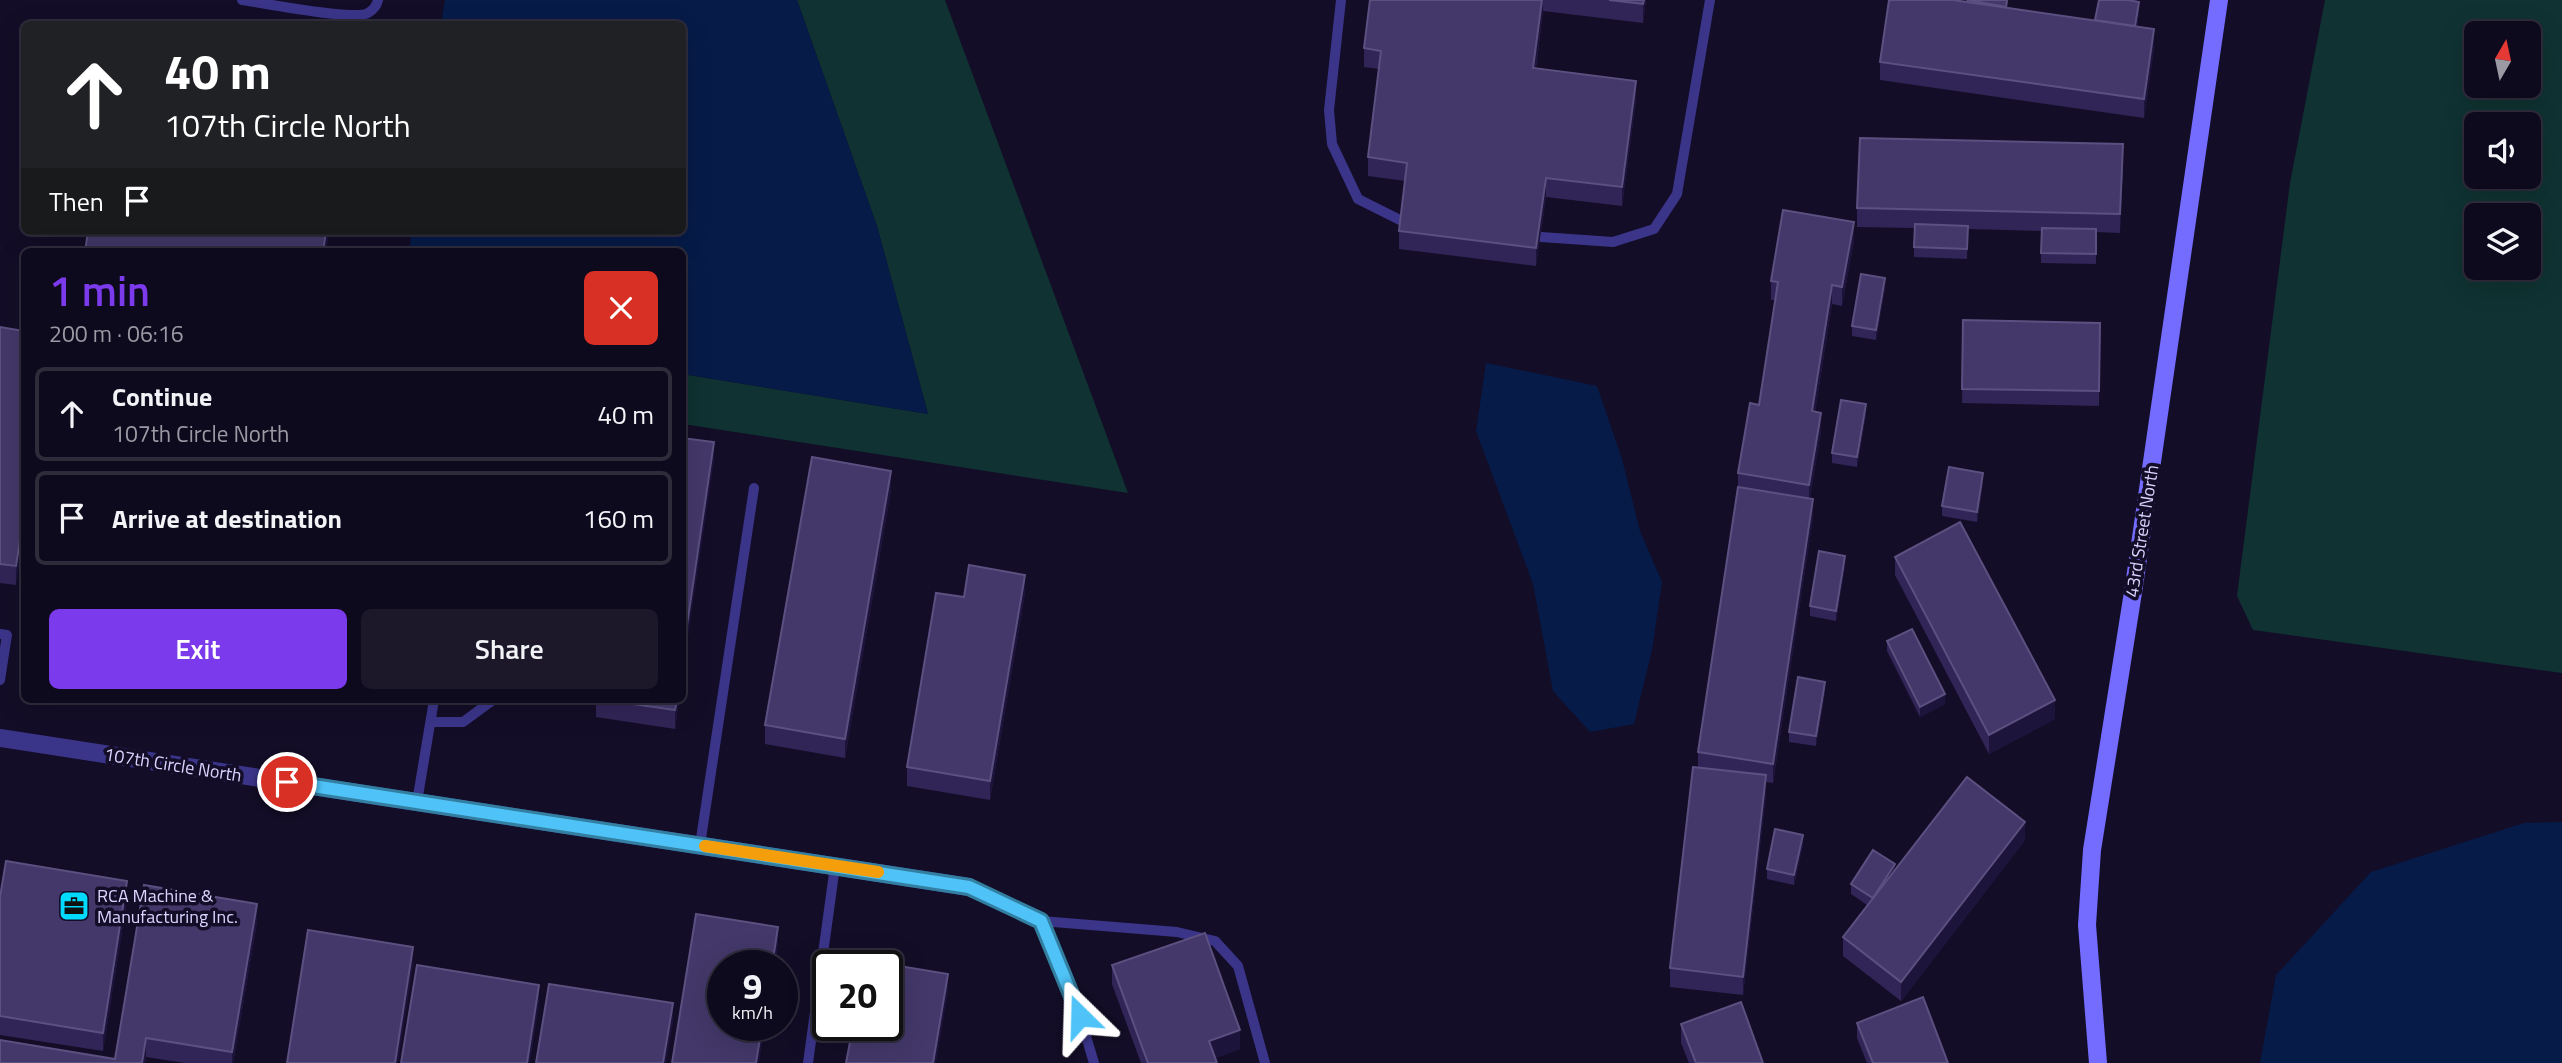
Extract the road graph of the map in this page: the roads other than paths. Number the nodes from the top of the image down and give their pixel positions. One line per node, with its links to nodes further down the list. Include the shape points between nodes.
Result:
1 (242, 0): 2 (lane, via 349,15 367,14)
2 (378, 0)
3 (1342, 0): 6 (lane, via 1329,110 1332,144 1358,199 1402,221)
4 (1710, 0): 7 (lane, via 1677,194 1654,229 1613,242)
5 (2219, 0): 23 (street, 43rd Street North, via 2092,849 2087,925)
6 (1430, 224)
7 (1513, 234)
8 (754, 488): 16 (lane)
9 (0, 634): 10 (lane, via 6,635)
10 (0, 680)
11 (434, 703): 13 (lane)
12 (489, 703): 13 (lane, via 463,722)
13 (431, 722): 15 (lane)
14 (0, 738): 15 (street, 107th Circle North)
15 (417, 802): 16 (street, 107th Circle North)
16 (700, 845): 17 (street, 107th Circle North)
17 (835, 866): 18 (street, 107th Circle North); 20 (lane)
18 (969, 887): 19 (lane)
19 (1041, 921): 21 (lane); 22 (lane, via 1177,932 1215,941 1238,966)
20 (808, 1063)
21 (1094, 1063)
22 (1265, 1063)
23 (2098, 1063)

